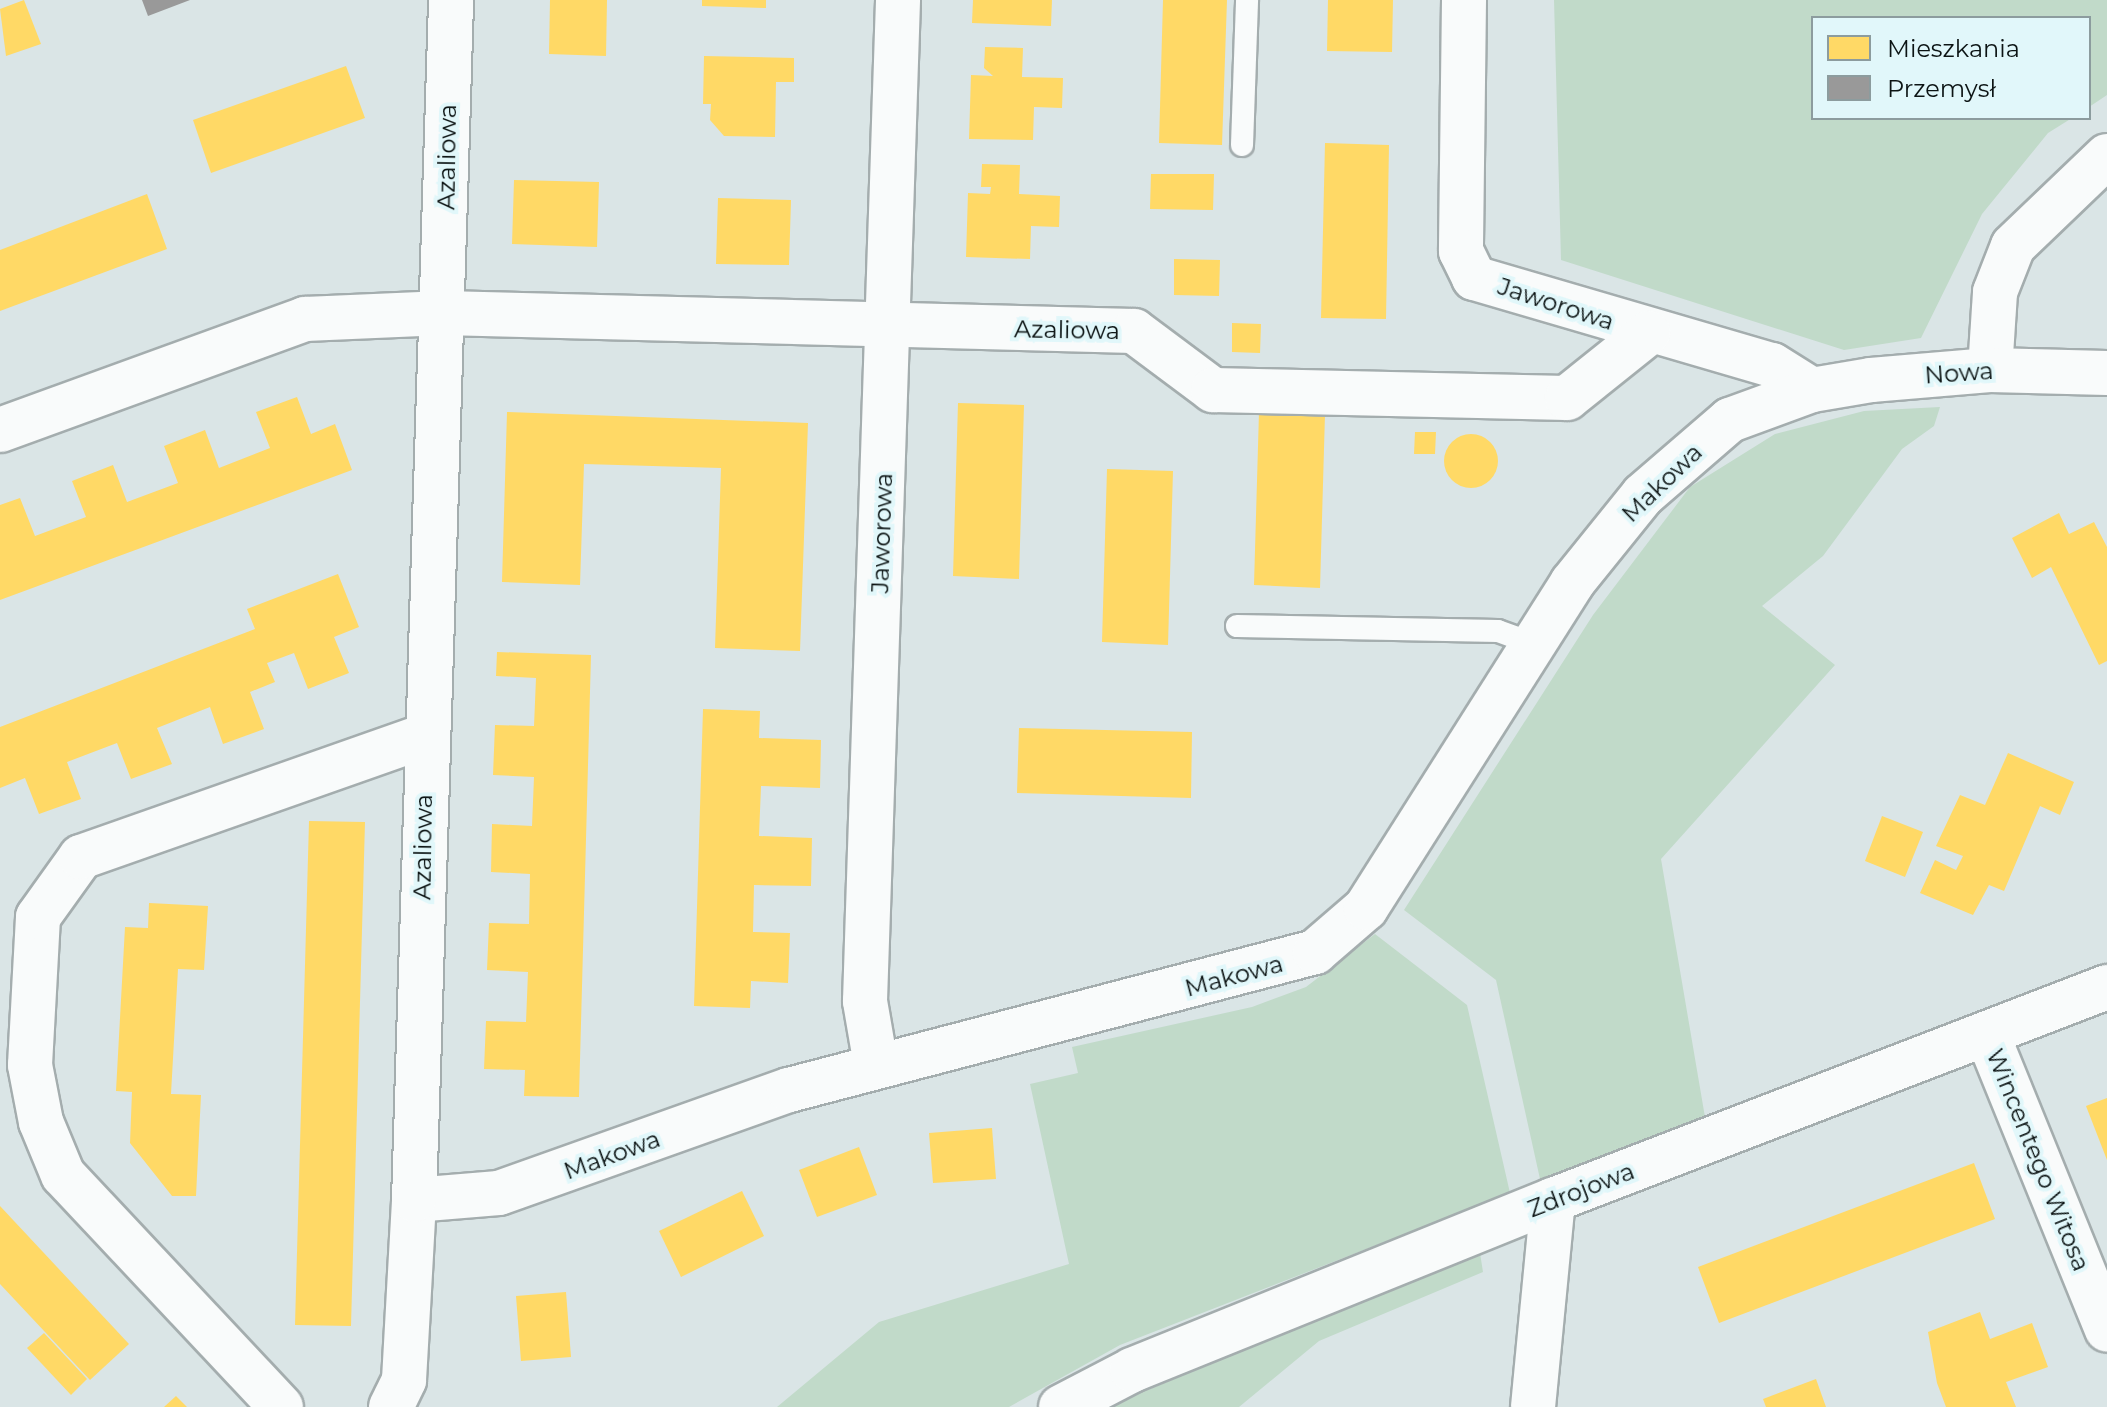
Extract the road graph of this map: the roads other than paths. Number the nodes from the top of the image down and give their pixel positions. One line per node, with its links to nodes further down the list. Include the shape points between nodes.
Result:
1 (451, 0): 7 (street, Azaliowa)
2 (898, 0): 8 (street, Jaworowa)
3 (1247, 0): 5 (lane)
4 (1464, 0): 9 (street, Jaworowa, via 1461,251 1474,278)
5 (1242, 145)
6 (2107, 156): 10 (street, via 2013,246 1995,292)
7 (444, 313): 8 (street, Azaliowa); 13 (street, Azaliowa, via 305,319); 16 (street, Azaliowa)
8 (890, 328): 9 (street, Azaliowa, via 1134,331 1213,390 1567,398); 19 (street, Jaworowa, via 865,1001)
9 (1648, 333): 12 (street, Jaworowa, via 1772,365)
10 (1990, 370): 11 (street, Nowa); 12 (street, Nowa)
11 (2107, 373)
12 (1812, 390): 15 (street, Makowa, via 1730,420 1643,495)
13 (0, 430)
14 (1237, 626): 15 (lane, via 1498,631)
15 (1533, 644): 19 (street, Makowa, via 1366,908 1315,952 1241,977)
16 (425, 736): 20 (street, Azaliowa); 24 (street, via 81,857 38,917 30,1065 41,1122 63,1175)
17 (2107, 987): 18 (street, Zdrojowa)
18 (1987, 1034): 21 (street, Zdrojowa); 22 (street, Wincentego Witosa)
19 (876, 1065): 20 (street, Makowa, via 499,1193)
20 (414, 1200): 23 (street, Azaliowa)
21 (1553, 1200): 25 (street, Zdrojowa, via 1132,1370); 26 (street)
22 (2107, 1330)
23 (397, 1394)
24 (281, 1407)
25 (1061, 1407)
26 (1533, 1407)

